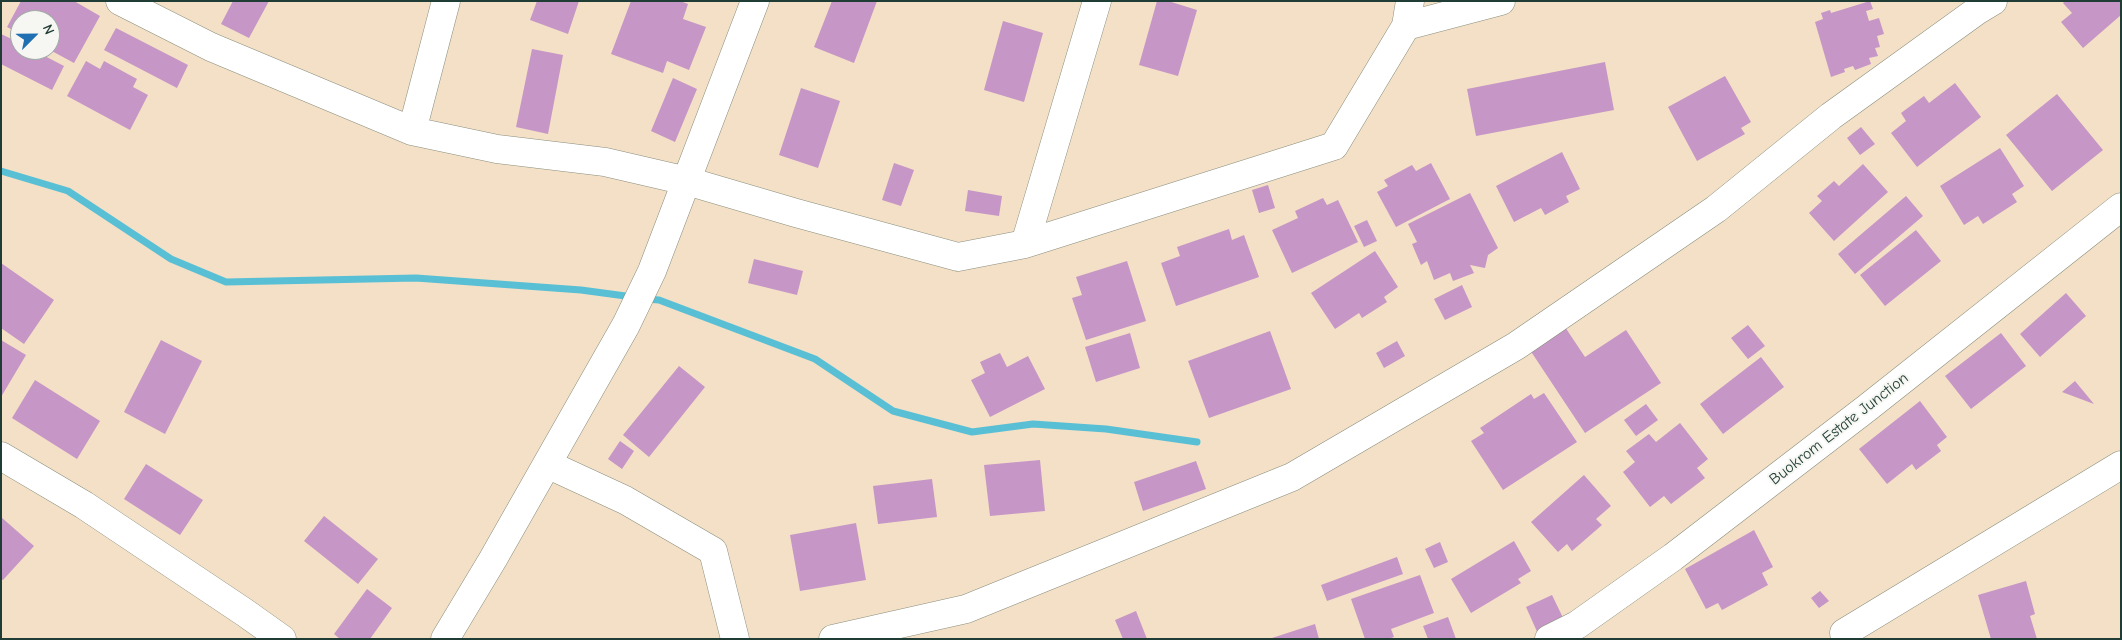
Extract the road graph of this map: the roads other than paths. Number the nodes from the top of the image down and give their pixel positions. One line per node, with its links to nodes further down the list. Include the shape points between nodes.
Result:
1 (120, 1): 8 (street, via 211,47)
2 (446, 1): 8 (street)
3 (755, 1): 9 (street)
4 (1097, 1): 11 (street)
5 (1501, 1): 7 (street)
6 (1993, 1): 19 (street, via 1831,116 1716,208 1516,346 1292,478 966,609)
7 (1408, 14): 11 (street, via 1334,146)
8 (412, 131): 9 (street, via 496,149 605,162)
9 (687, 182): 11 (street, via 958,257); 13 (street, via 652,272 626,325)
10 (2121, 207): 20 (street, Buokrom Estate Junction, via 1674,557 1577,625)
11 (1025, 244)
12 (1, 456): 16 (street, via 84,505)
13 (547, 464): 17 (street); 18 (street, via 625,500 713,552)
14 (2121, 465): 15 (street)
15 (1844, 633)
16 (282, 639)
17 (445, 639)
18 (735, 639)
19 (833, 639)
20 (1549, 639)

